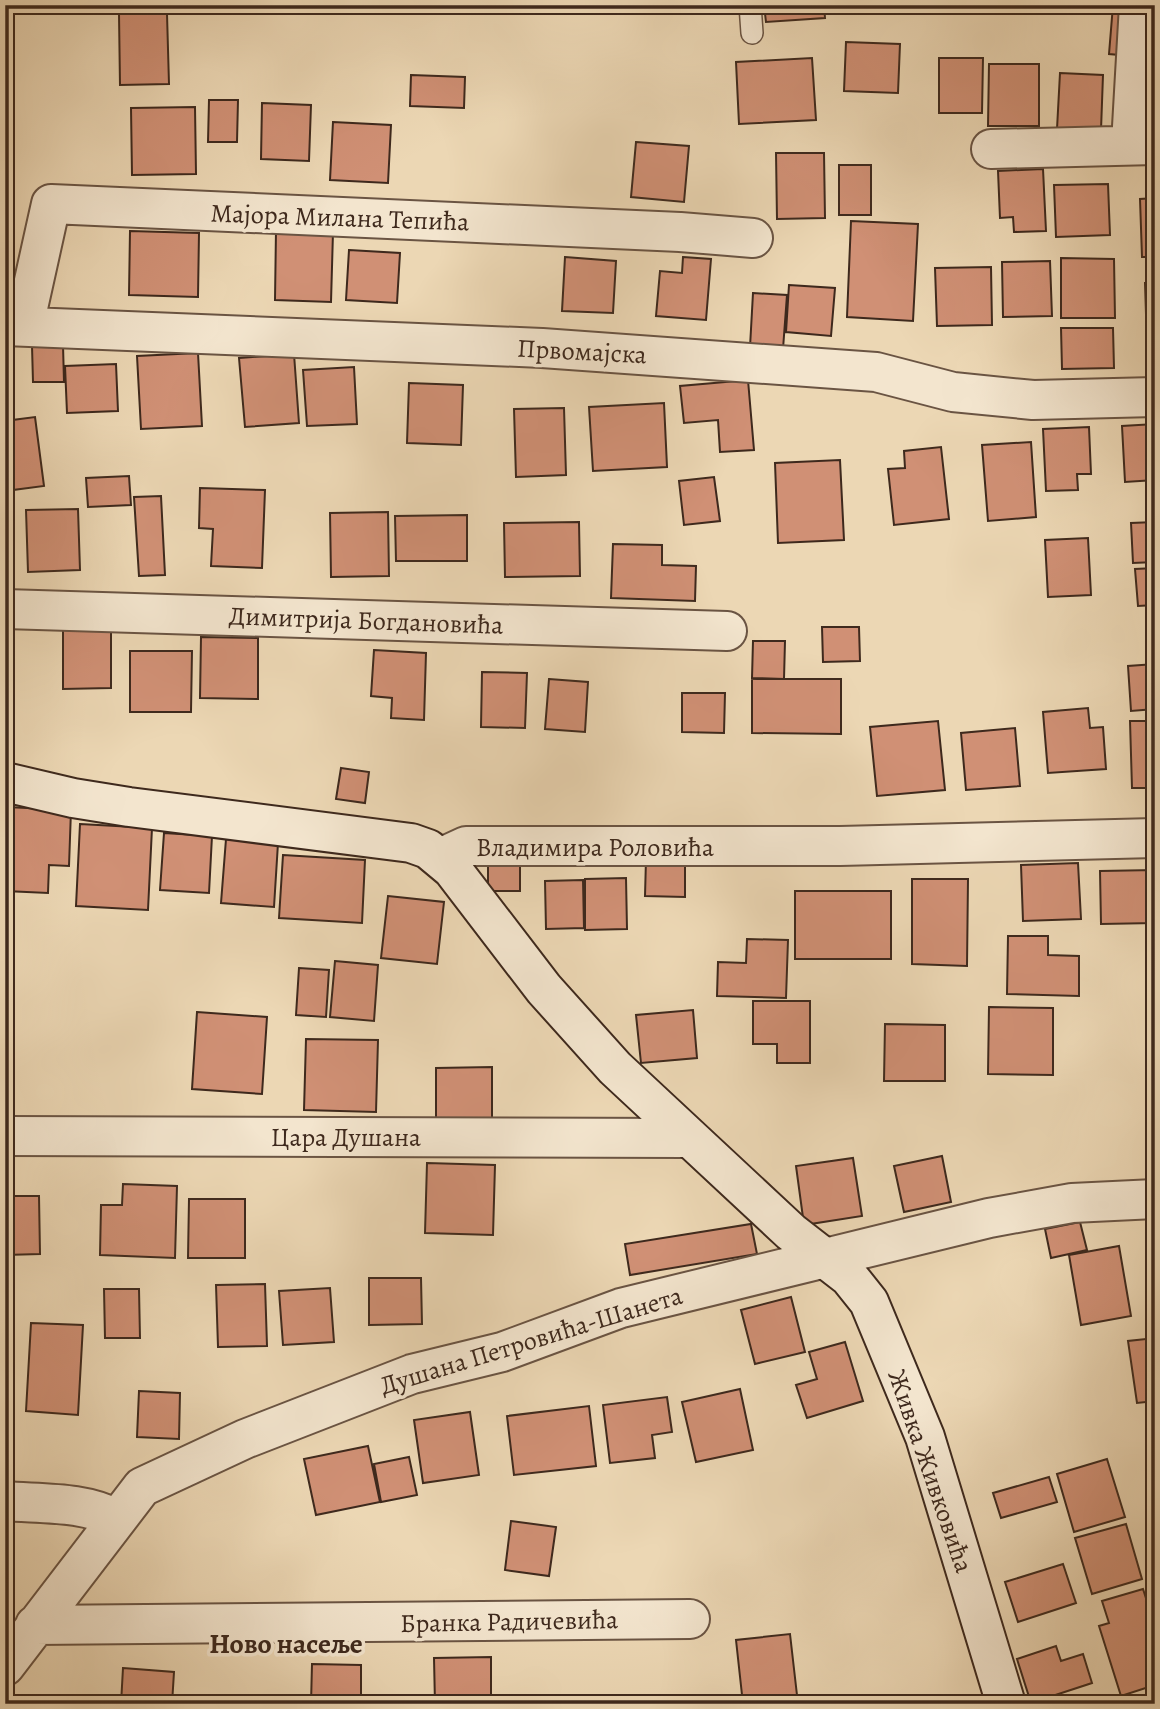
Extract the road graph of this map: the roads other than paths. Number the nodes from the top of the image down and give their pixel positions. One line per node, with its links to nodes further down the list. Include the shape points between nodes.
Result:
1 (750, 5): 3 (lane)
2 (1139, 5): 4 (street)
3 (752, 33)
4 (1143, 144): 5 (street)
5 (991, 149)
6 (753, 238): 7 (street, Мајора Милана Тепића, via 51,204)
7 (15, 326): 8 (street, Првомајска, via 542,348 877,372 953,392 1033,400)
8 (1155, 397)
9 (5, 609): 10 (street, Димитрија Богдановића)
10 (727, 631)
11 (5, 782): 13 (street, Владимира Роловића, via 129,807 411,843)
12 (1155, 838): 13 (street, Владимира Роловића, via 840,846 466,846)
13 (440, 858): 15 (street, Живка Живковића, via 544,989)
14 (5, 1136): 15 (street, Цара Душана)
15 (687, 1138): 17 (street, Живка Живковића)
16 (1155, 1199): 17 (street, Душана Петровића-Шанета, via 1072,1203)
17 (824, 1256): 19 (street, Душана Петровића-Шанета, via 621,1308 502,1352 412,1374 164,1474 142,1486); 23 (street, Живка Живковића, via 869,1302 920,1424)
18 (5, 1501): 19 (street, via 86,1508)
19 (116, 1519): 21 (street, Душана Петровића-Шанета)
20 (690, 1619): 21 (street, Бранка Радичевића)
21 (35, 1625): 22 (street, Душана Петровића-Шанета)
22 (5, 1666)
23 (1006, 1704)

